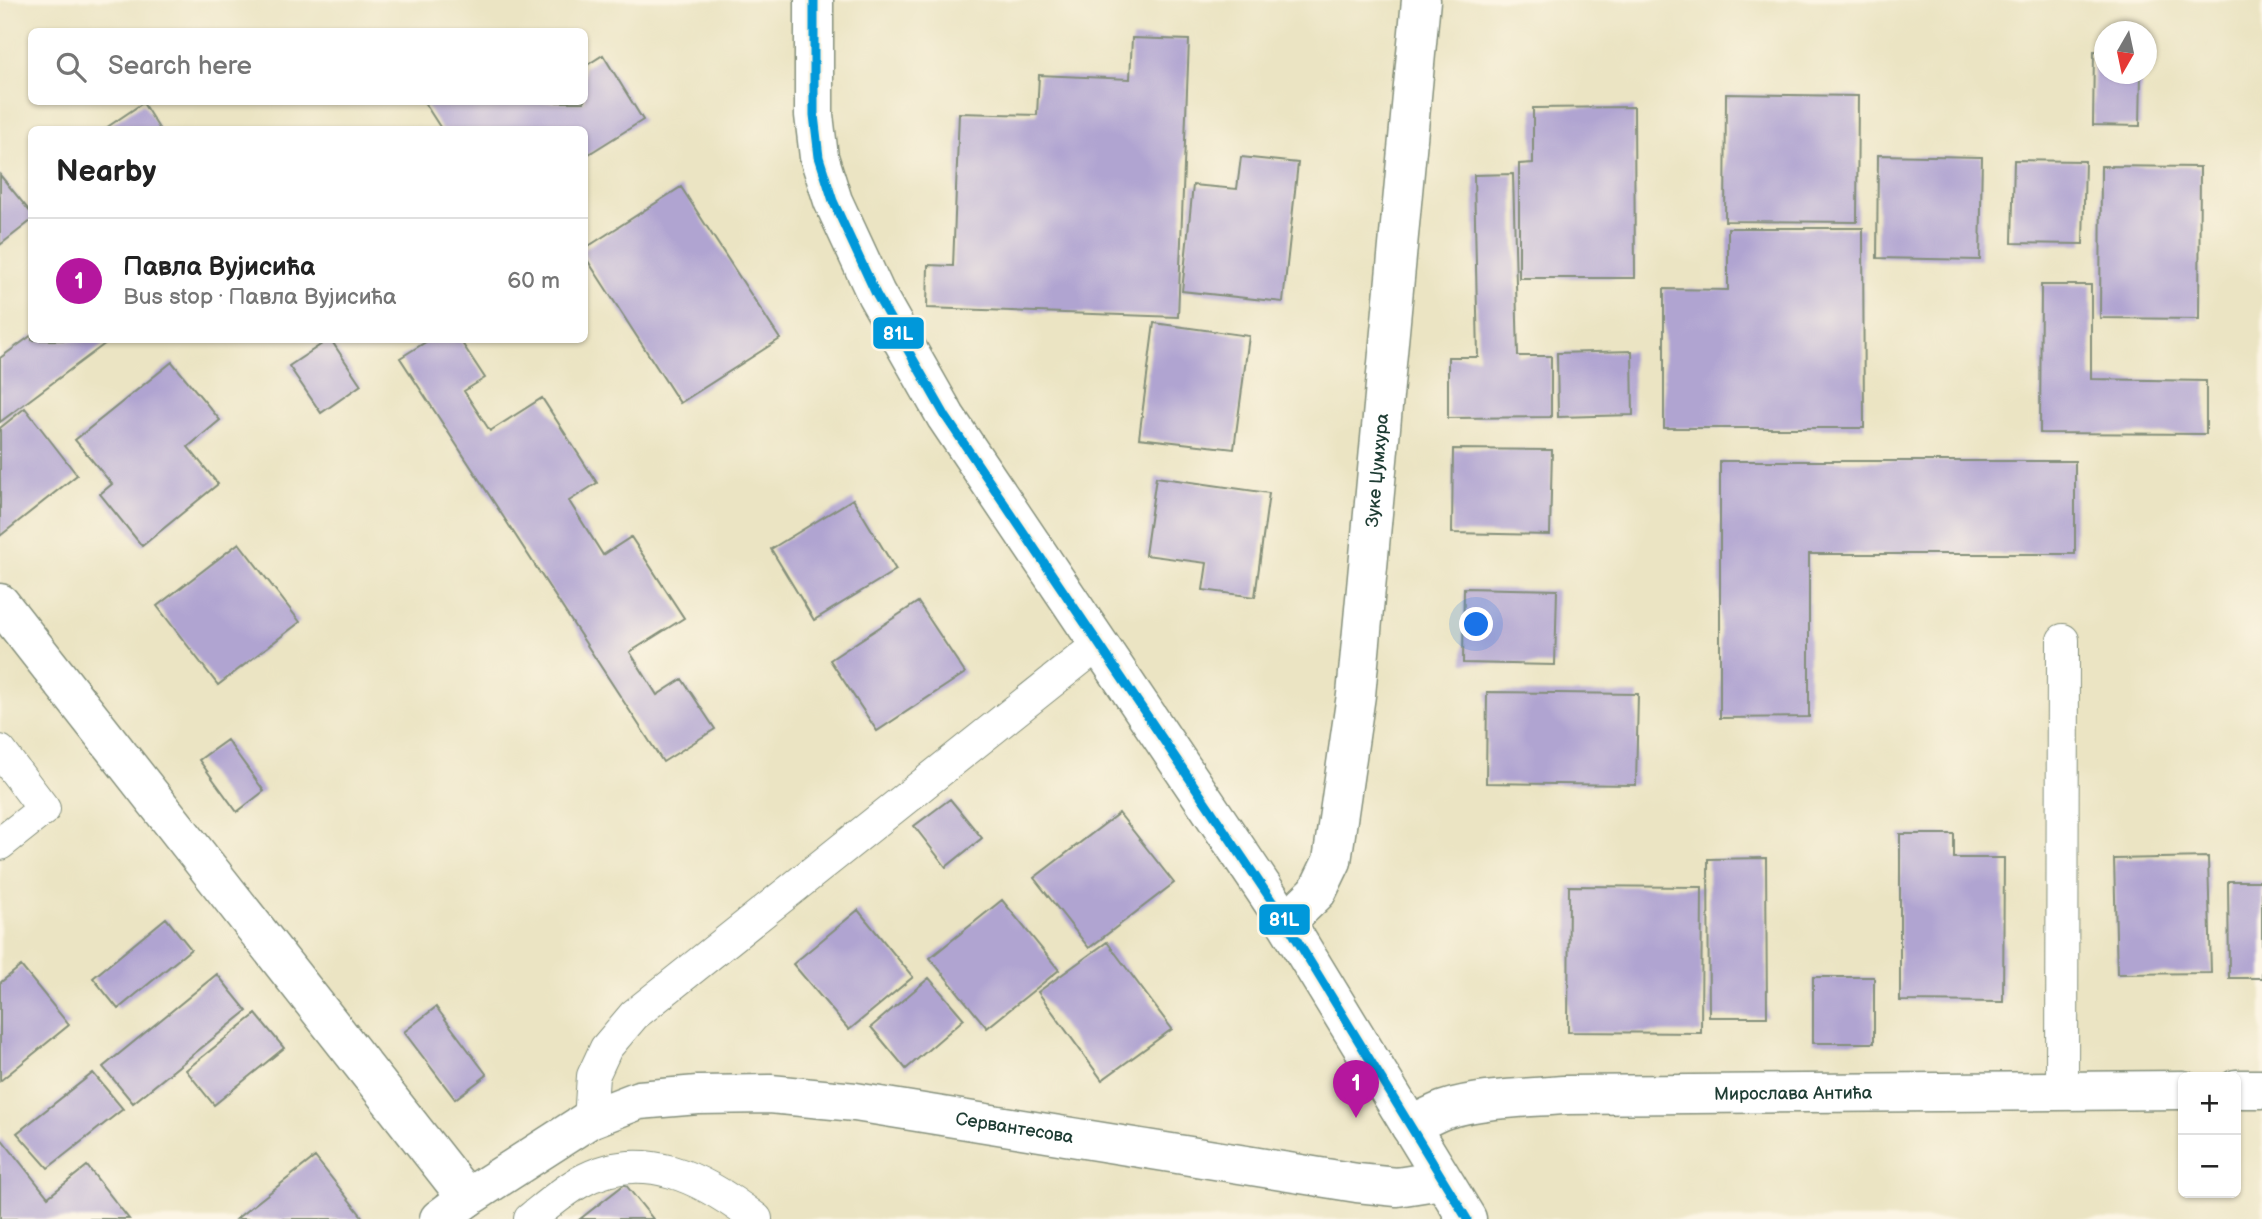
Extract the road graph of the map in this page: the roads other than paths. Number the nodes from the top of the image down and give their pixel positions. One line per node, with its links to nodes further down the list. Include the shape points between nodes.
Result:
1 (814, 0): 5 (street, via 814,115 819,157 833,201 876,294 946,417)
2 (1421, 0): 8 (street, Зуке Џумхура, via 1356,695 1336,835 1332,861 1317,892)
3 (0, 603): 16 (street)
4 (2063, 640): 12 (lane)
5 (1099, 644): 8 (street); 13 (lane, via 634,1015 606,1048 593,1076)
6 (0, 751): 7 (lane, via 44,810)
7 (0, 844)
8 (1286, 922): 14 (street)
9 (2241, 1089): 10 (street)
10 (2262, 1089)
11 (2178, 1090): 12 (street, Мирослава Антића)
12 (2063, 1091): 14 (street, Мирослава Антића, via 1564,1095 1468,1105)
13 (590, 1119): 15 (street, Сервантесова, via 639,1100 770,1094 855,1102 1357,1183 1397,1187); 16 (street, Сервантесова)
14 (1410, 1126): 15 (street)
15 (1443, 1180): 19 (street)
16 (453, 1209)
17 (530, 1219): 18 (lane, via 578,1183 613,1169 652,1166 693,1180)
18 (756, 1219)
19 (1467, 1219)

